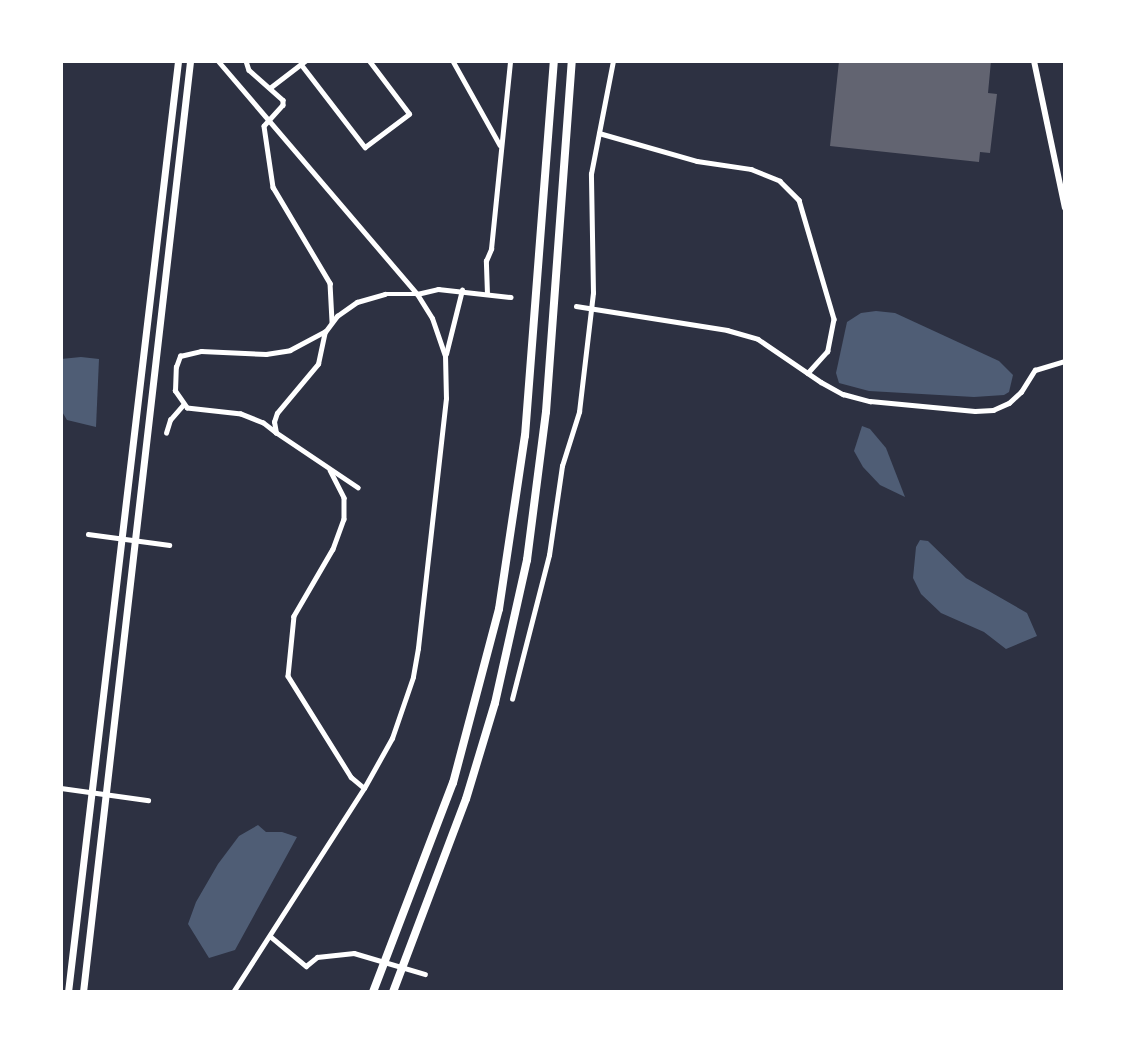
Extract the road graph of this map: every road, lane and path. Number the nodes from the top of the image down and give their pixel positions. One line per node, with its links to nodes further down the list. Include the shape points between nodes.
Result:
1 (178, 61): 42 (main road)
2 (190, 61): 43 (main road)
3 (218, 61): 14 (street)
4 (246, 61): 13 (street, via 249,70)
5 (369, 61): 12 (street, via 409,114 365,147)
6 (453, 61): 16 (street)
7 (510, 61): 16 (street)
8 (554, 61): 45 (highway, via 525,436 499,609 453,783)
9 (572, 61): 46 (highway, via 546,412 527,560 495,703 466,799)
10 (613, 61): 15 (street)
11 (1034, 61): 17 (main road)
12 (303, 63): 13 (street)
13 (271, 87): 14 (street, via 284,105)
14 (267, 120): 19 (street); 24 (street, via 264,126 273,187 330,283)
15 (599, 132): 23 (street, via 591,174); 28 (street, via 697,160 751,169 780,181 799,200 834,319 828,351)
16 (501, 146): 20 (street, via 486,261)
17 (1065, 208)
18 (462, 290): 19 (street); 20 (street); 26 (street)
19 (417, 294): 24 (street, via 385,294 357,302); 26 (street, via 432,318)
20 (487, 294): 21 (street)
21 (511, 297)
22 (576, 306): 23 (street)
23 (590, 309): 28 (street, via 758,339); 36 (street, via 579,412 562,466 549,555)
24 (332, 323): 25 (street)
25 (325, 332): 29 (street, via 290,350 266,354 201,351 180,356 175,391); 31 (street, via 318,364 277,413)
26 (445, 355): 37 (street, via 441,460 413,677 392,738)
27 (1065, 361): 28 (street, via 1035,370 1009,403 975,411 870,401 843,394)
28 (808, 373)
29 (183, 405): 30 (street); 31 (street, via 242,414)
30 (166, 433)
31 (276, 433): 32 (street)
32 (330, 469): 33 (street); 37 (street, via 344,498 344,519 333,549 294,616 288,676 351,777)
33 (358, 488)
34 (88, 534): 35 (street)
35 (169, 545)
36 (512, 699)
37 (365, 788): 40 (street)
38 (61, 789): 39 (street)
39 (148, 800)
40 (270, 936): 41 (street, via 306,966 317,957 354,953); 44 (street)
41 (425, 974)
42 (68, 992)
43 (83, 992)
44 (233, 992)
45 (373, 992)
46 (393, 992)

